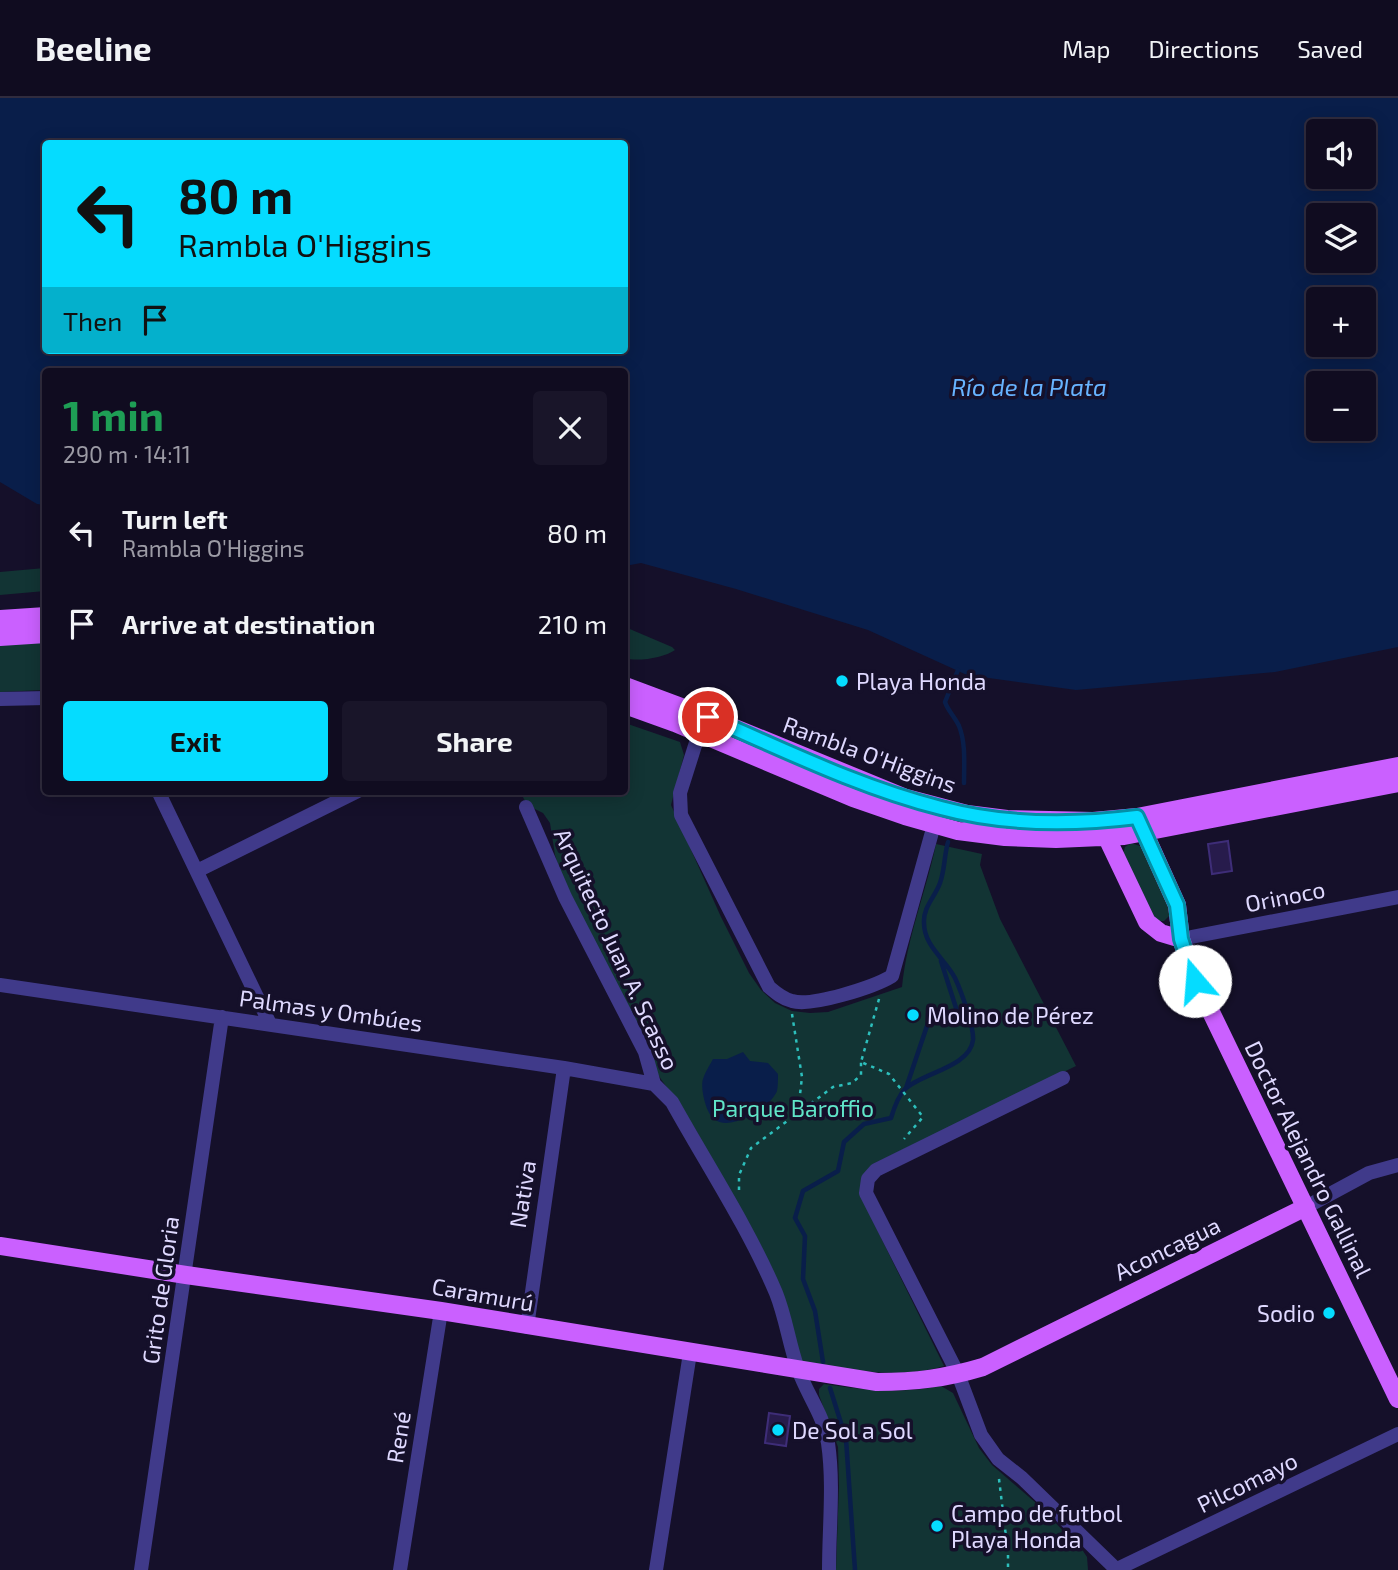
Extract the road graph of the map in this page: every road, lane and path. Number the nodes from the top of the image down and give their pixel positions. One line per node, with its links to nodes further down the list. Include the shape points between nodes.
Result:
1 (42, 616): 2 (main road)
2 (0, 619)
3 (42, 634): 4 (main road)
4 (0, 637)
5 (628, 687): 16 (main road, Rambla O'Higgins, via 942,809 1007,819)
6 (42, 698): 7 (street)
7 (0, 699)
8 (628, 706): 9 (main road, Rambla O'Higgins)
9 (699, 733): 15 (main road, Rambla O'Higgins, via 853,798); 23 (street, via 680,793 681,815 769,987)
10 (1398, 766): 16 (main road, Rambla O'Higgins)
11 (1398, 783): 16 (main road, Rambla O'Higgins)
12 (160, 795): 18 (street)
13 (350, 795): 18 (street)
14 (526, 807): 29 (street, Arquitecto Juan A. Scasso, via 565,897 645,1052)
15 (934, 825): 17 (main road, Rambla O'Higgins, via 1005,837); 21 (street, via 895,970)
16 (1141, 825): 17 (main road, Rambla O'Higgins); 20 (main road, Doctor Alejandro Gallinal, via 1177,905)
17 (1107, 838): 20 (main road, via 1147,922 1161,933)
18 (197, 871): 25 (street)
19 (1398, 897): 20 (street, Orinoco)
20 (1181, 939): 33 (main road, Doctor Alejandro Gallinal, via 1195,981)
21 (883, 982): 23 (street, via 813,1001); 26 (path)
22 (0, 985): 24 (street, Palmas y Ombúes)
23 (791, 1001): 30 (path, via 802,1077)
24 (222, 1017): 25 (street, Palmas y Ombúes); 36 (street, Grito de Gloria)
25 (270, 1024): 27 (street, Palmas y Ombúes)
26 (861, 1062): 30 (path, via 861,1075 852,1083 833,1087); 31 (path, via 889,1074 923,1117)
27 (564, 1068): 29 (street, Palmas y Ombúes); 38 (street, Nativa)
28 (1063, 1078): 41 (street, via 876,1170 868,1179 866,1193)
29 (654, 1084): 34 (street, Arquitecto Juan A. Scasso, via 672,1102)
30 (798, 1112): 34 (path, via 751,1148 739,1175)
31 (899, 1146)
32 (1398, 1165): 33 (street, Aconcagua, via 1370,1173)
33 (1306, 1207): 41 (main road, Aconcagua, via 1001,1358); 42 (main road, Doctor Alejandro Gallinal)
34 (739, 1221): 40 (street, Arquitecto Juan A. Scasso, via 776,1293)
35 (0, 1246): 36 (main road, Caramurú)
36 (186, 1275): 37 (main road, Caramurú); 45 (street, Grito de Gloria)
37 (441, 1311): 38 (main road, Caramurú); 46 (street, René)
38 (527, 1326): 39 (main road, Caramurú)
39 (690, 1353): 40 (main road, Caramurú); 47 (street)
40 (798, 1370): 41 (main road, Caramurú, via 877,1382 919,1382); 48 (street, Arquitecto Juan A. Scasso, via 827,1439)
41 (958, 1374): 44 (street, via 981,1434)
42 (1398, 1399)
43 (1398, 1434): 50 (street, Pilcomayo)
44 (995, 1454): 49 (path); 50 (street)
45 (141, 1570)
46 (400, 1570)
47 (656, 1570)
48 (829, 1570)
49 (1008, 1570)
50 (1116, 1570)

